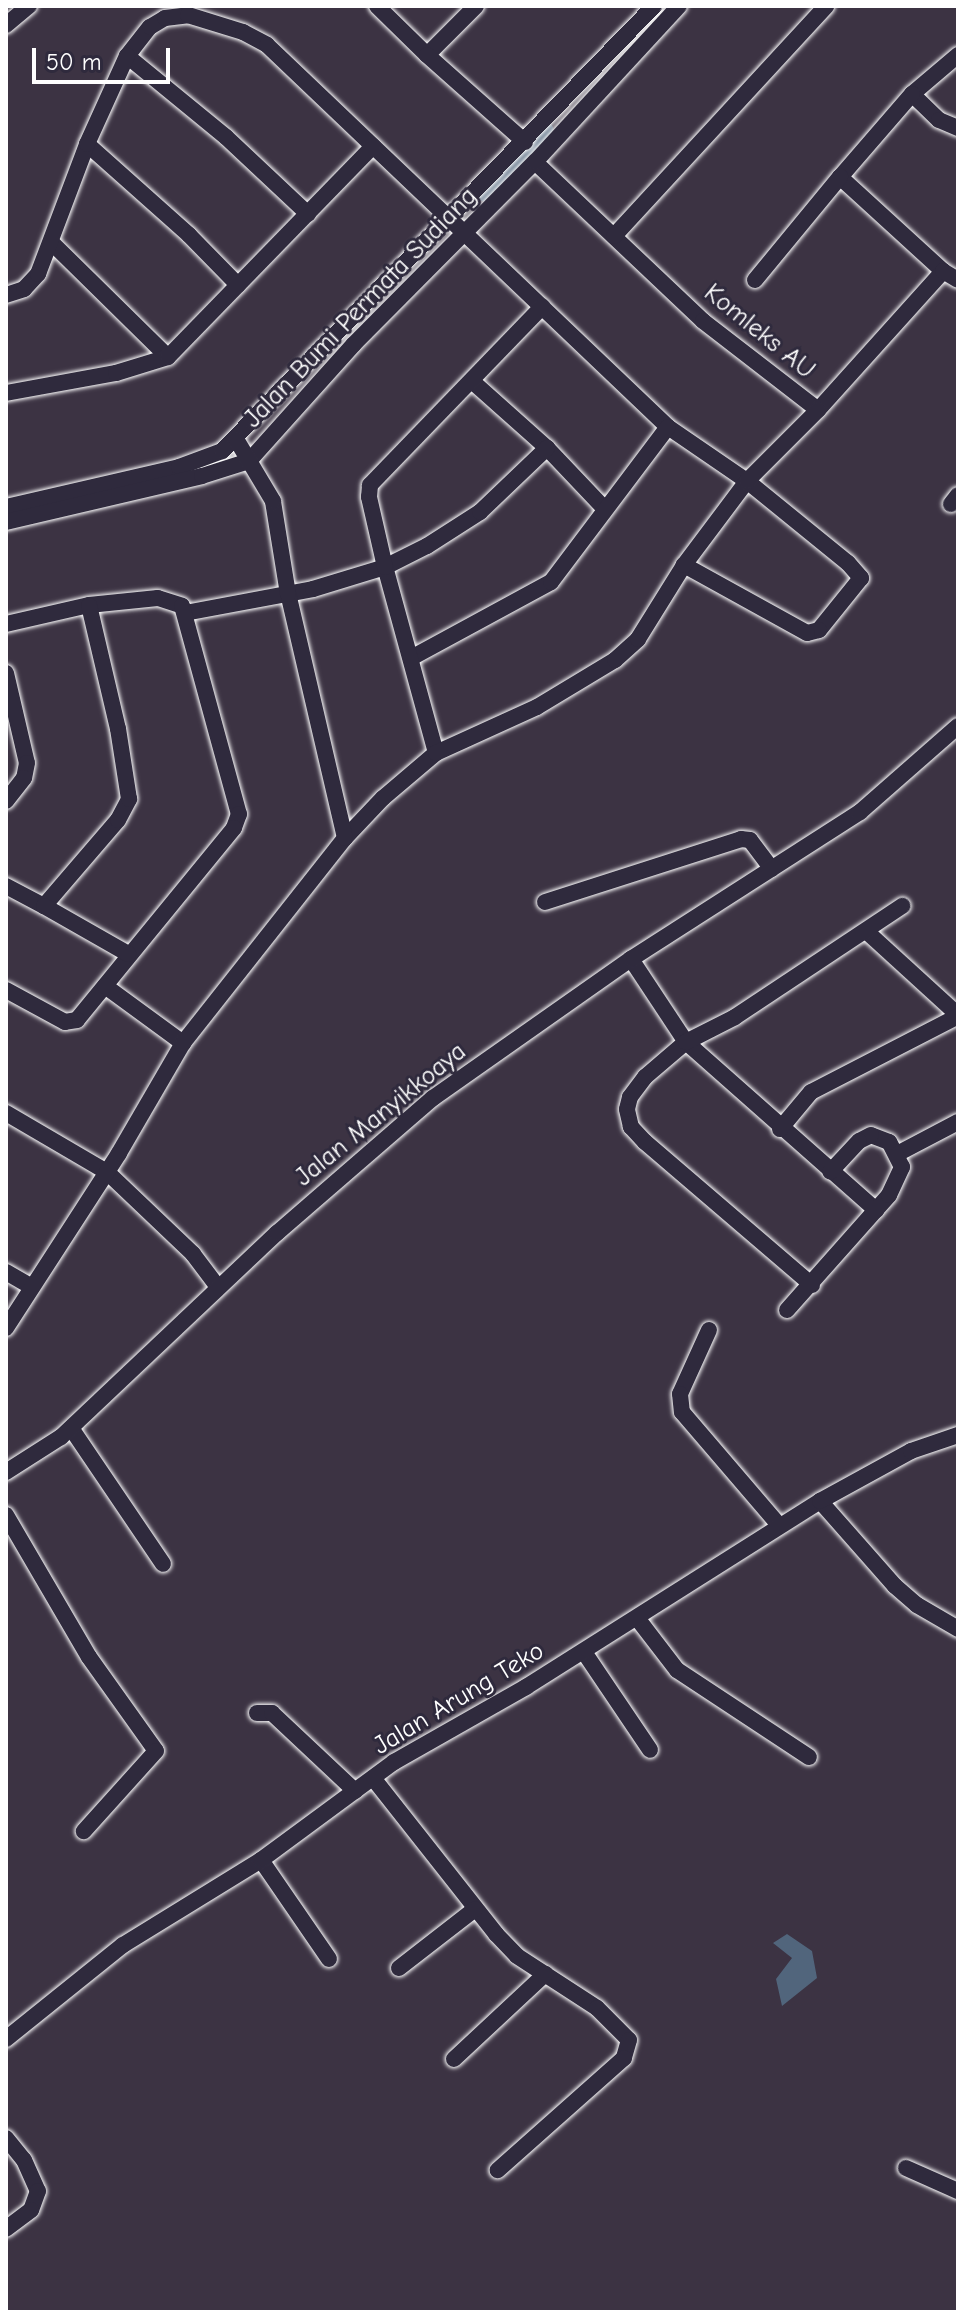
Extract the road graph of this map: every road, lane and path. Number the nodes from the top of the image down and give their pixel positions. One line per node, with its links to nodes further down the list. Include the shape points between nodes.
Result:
1 (29, 6): 7 (street)
2 (377, 6): 8 (street)
3 (476, 6): 8 (street)
4 (654, 6): 13 (street, Jalan Bumi Permata Sudiang)
5 (679, 6): 16 (street, Jalan Bumi Permata Sudiang)
6 (826, 6): 21 (street)
7 (6, 25)
8 (427, 55): 13 (street)
9 (958, 55): 11 (street)
10 (127, 56): 14 (street); 15 (street, via 150,27 178,14 243,32 267,45); 18 (street, via 226,137)
11 (912, 94): 12 (street, via 939,120); 17 (street)
12 (958, 128)
13 (525, 142): 19 (street, Jalan Bumi Permata Sudiang)
14 (87, 144): 22 (street); 25 (street)
15 (373, 146): 18 (street); 19 (street)
16 (535, 162): 20 (street, Jalan Bumi Permata Sudiang); 21 (street, Komleks AU)
17 (840, 177): 23 (street, Komleks AU); 24 (street)
18 (308, 214): 25 (street)
19 (450, 219): 20 (street); 33 (street, Jalan Bumi Permata Sudiang)
20 (464, 232): 27 (street); 35 (street, Jalan Bumi Permata Sudiang)
21 (614, 236): 31 (street, Komleks AU, via 703,321)
22 (51, 242): 26 (street, via 32,283); 28 (street)
23 (950, 276): 31 (street, Komleks AU)
24 (755, 280)
25 (238, 285): 28 (street)
26 (6, 295)
27 (542, 307): 29 (street); 32 (street)
28 (168, 357): 30 (street, via 116,373)
29 (473, 382): 34 (street); 41 (street, via 373,480 369,497)
30 (6, 393)
31 (818, 410): 36 (street)
32 (668, 427): 36 (street); 38 (street)
33 (236, 439): 35 (street); 37 (street, Jalan Bumi Permata Sudiang, via 209,458 179,467)
34 (547, 448): 38 (street); 41 (street, via 480,512)
35 (249, 461): 39 (street, Jalan Bumi Permata Sudiang); 42 (street, via 273,501)
36 (747, 481): 40 (street); 40 (street, via 848,563 860,575 857,586 819,630 807,633)
37 (6, 507)
38 (604, 508): 46 (street, via 560,572 539,591)
39 (6, 522)
40 (684, 565): 49 (street, via 638,639 615,660 537,707)
41 (385, 567): 42 (street); 46 (street)
42 (288, 594): 44 (street); 51 (street)
43 (89, 605): 44 (street, via 158,598 176,601); 45 (street); 55 (street, via 130,791 118,820)
44 (185, 613): 58 (street, via 239,819)
45 (6, 624)
46 (411, 658): 49 (street)
47 (6, 673): 50 (street, via 27,763 21,784)
48 (958, 726): 52 (street, Jalan Manyikkoaya, via 860,812)
49 (436, 753): 51 (street)
50 (6, 801)
51 (345, 838): 64 (street)
52 (772, 869): 54 (street, via 755,846 741,839); 59 (street, Jalan Manyikkoaya)
53 (6, 886): 55 (street)
54 (545, 902)
55 (44, 906): 58 (street)
56 (902, 906): 57 (street)
57 (866, 931): 62 (street); 63 (street, via 735,1017)
58 (128, 954): 60 (street)
59 (631, 959): 63 (street); 75 (street, Jalan Manyikkoaya, via 433,1098)
60 (105, 986): 61 (street, via 71,1023); 64 (street)
61 (6, 990)
62 (958, 1016): 67 (street, via 811,1092)
63 (686, 1042): 67 (street); 73 (street, via 630,1097 631,1127)
64 (183, 1043): 69 (street)
65 (6, 1113): 69 (street)
66 (958, 1122): 68 (street)
67 (780, 1129): 70 (street)
68 (897, 1154): 70 (street, via 882,1138 865,1136); 71 (street, via 901,1174)
69 (107, 1172): 74 (street); 75 (street, via 193,1254)
70 (830, 1172): 71 (street)
71 (876, 1210): 73 (street)
72 (6, 1272): 74 (street)
73 (812, 1285): 76 (street)
74 (32, 1287): 77 (street)
75 (218, 1287): 79 (street, Jalan Manyikkoaya)
76 (787, 1310)
77 (6, 1328)
78 (709, 1330): 84 (street, via 680,1394 682,1412)
79 (71, 1428): 81 (street, Jalan Manyikkoaya); 85 (street)
80 (958, 1435): 82 (street, Jalan Arung Teko, via 911,1451)
81 (6, 1472)
82 (820, 1501): 84 (street, Jalan Arung Teko); 87 (street, via 895,1586)
83 (6, 1515): 94 (street, via 89,1657 156,1751)
84 (779, 1525): 86 (street, Jalan Arung Teko)
85 (163, 1564)
86 (637, 1618): 88 (street, Jalan Arung Teko); 91 (street, via 677,1670)
87 (958, 1629)
88 (584, 1652): 90 (street); 92 (street, Jalan Arung Teko)
89 (257, 1713): 93 (street, via 272,1713)
90 (650, 1750)
91 (809, 1757)
92 (373, 1778): 93 (street, Jalan Arung Teko); 96 (street)
93 (355, 1791): 95 (street, Jalan Arung Teko)
94 (84, 1831)
95 (261, 1860): 97 (street); 100 (street, Jalan Arung Teko, via 123,1945)
96 (475, 1909): 98 (street); 99 (street, via 517,1956)
97 (329, 1959)
98 (399, 1968)
99 (545, 1974): 101 (street); 104 (street, via 627,2034 627,2052)
100 (6, 2039)
101 (454, 2059)
102 (6, 2138): 106 (street, via 24,2160 38,2191 31,2210)
103 (906, 2168): 105 (street)
104 (498, 2170)
105 (958, 2191)
106 (6, 2229)

